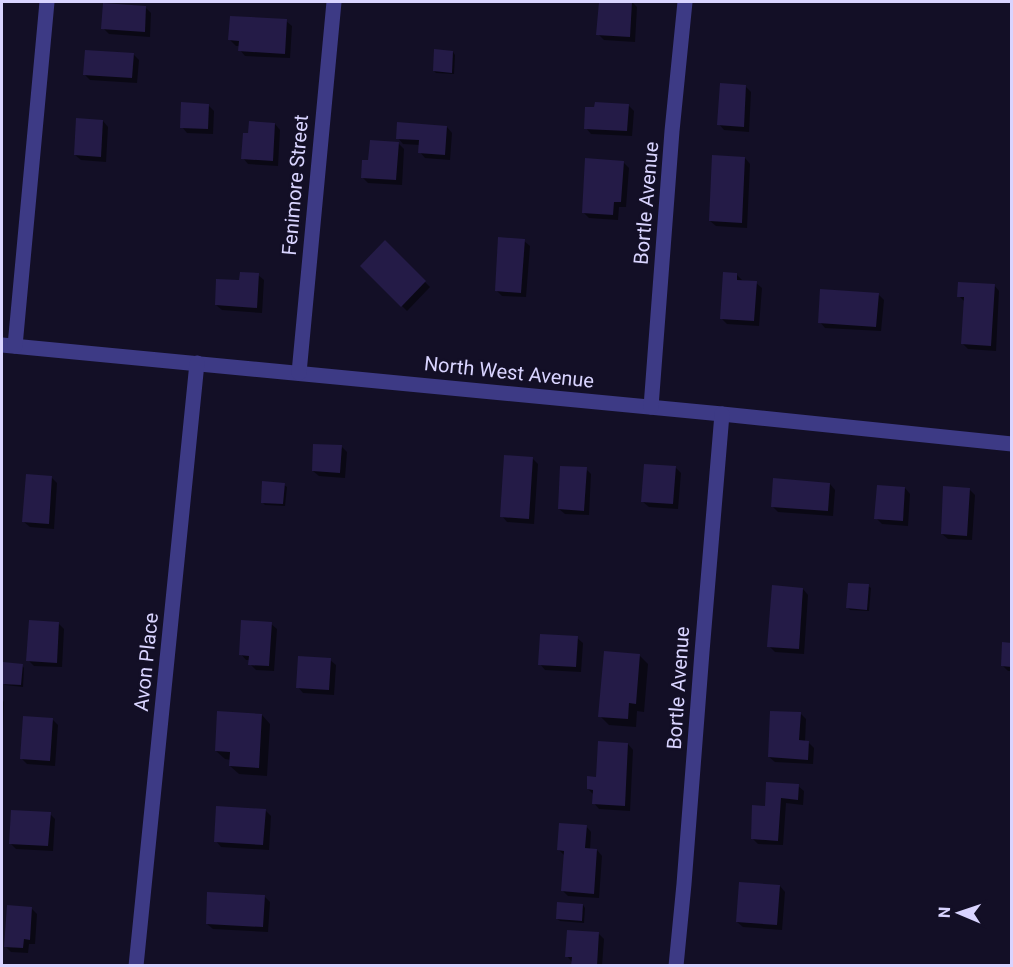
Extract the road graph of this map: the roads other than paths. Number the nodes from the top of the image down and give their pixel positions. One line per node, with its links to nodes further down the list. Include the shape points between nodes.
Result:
1 (47, 2): 4 (street)
2 (334, 2): 6 (street, Fenimore Street)
3 (685, 2): 7 (street, Bortle Avenue)
4 (8, 345): 5 (street, North West Avenue)
5 (197, 363): 6 (street, North West Avenue); 10 (street, Avon Place)
6 (299, 373): 7 (street, North West Avenue)
7 (651, 407): 8 (street, North West Avenue)
8 (722, 414): 9 (street, North West Avenue); 11 (street, Bortle Avenue)
9 (1011, 444)
10 (136, 966)
11 (676, 966)

